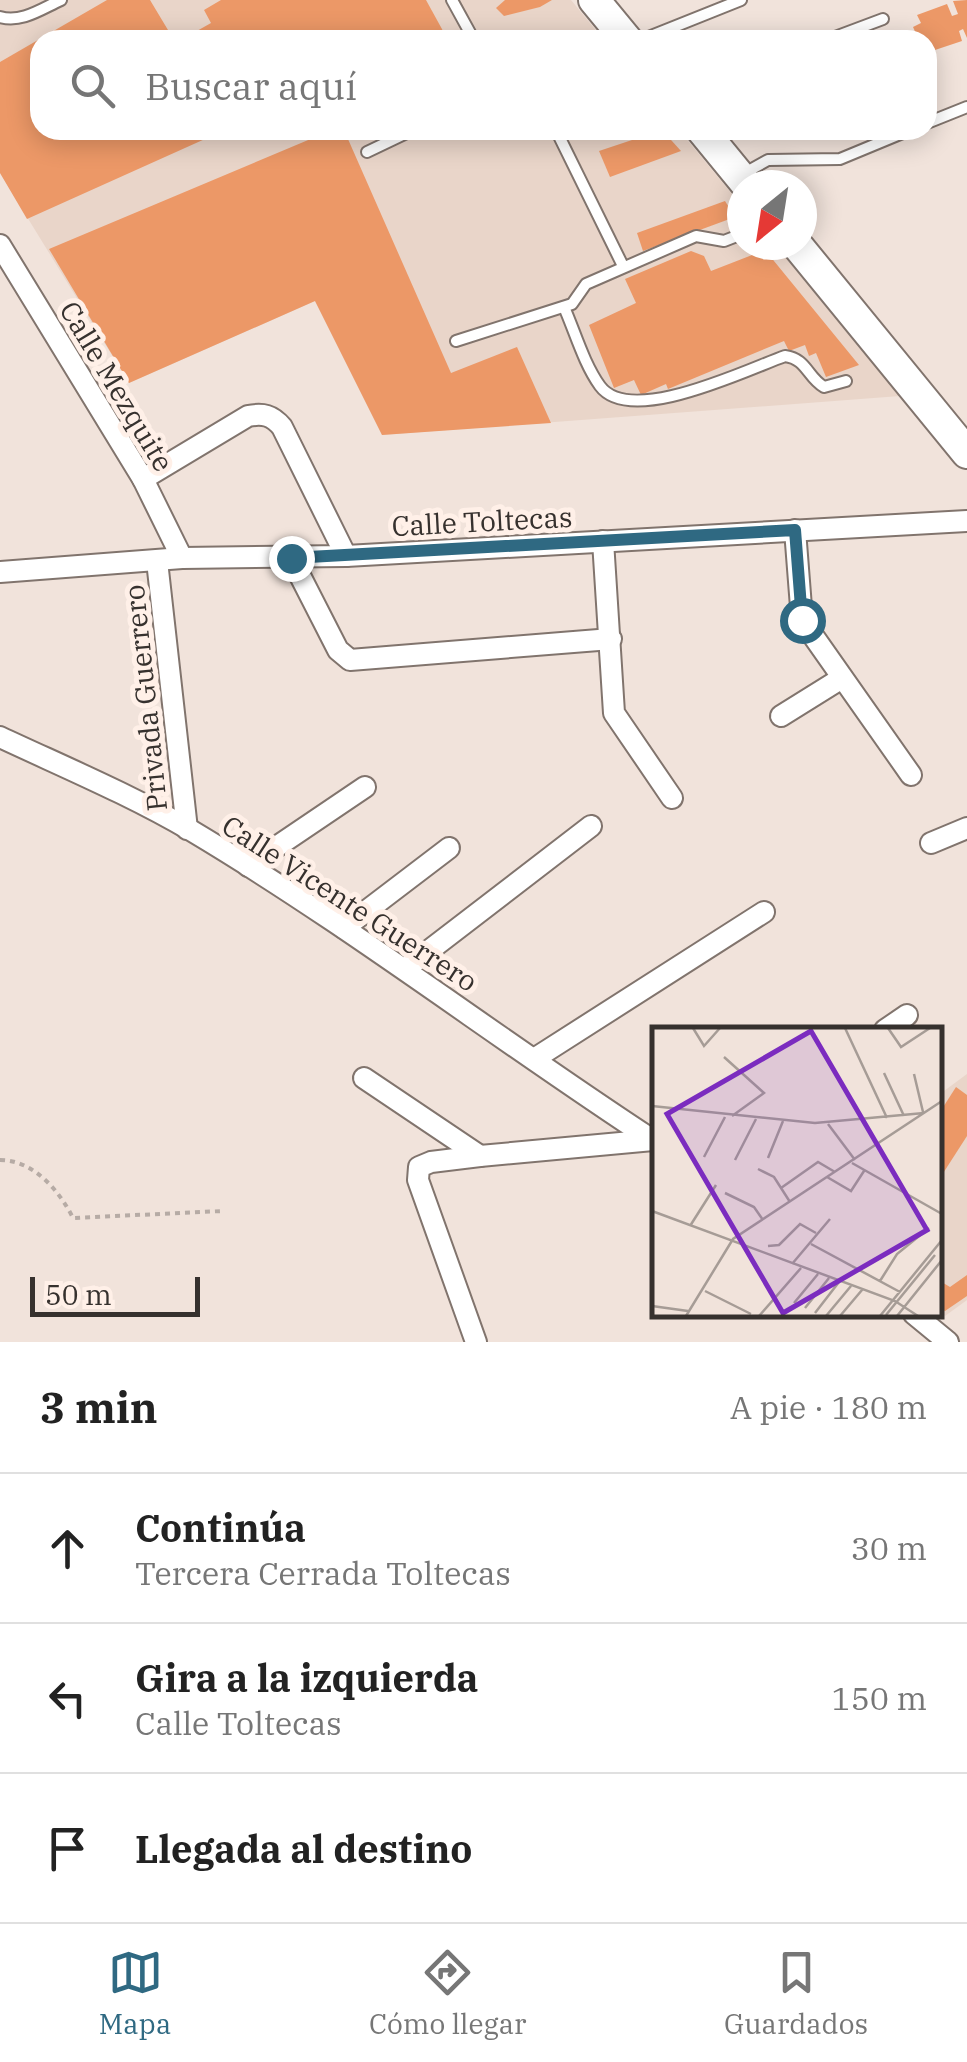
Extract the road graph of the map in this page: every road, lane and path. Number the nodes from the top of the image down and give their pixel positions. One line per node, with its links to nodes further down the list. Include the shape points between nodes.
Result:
1 (61, 0): 5 (lane, via 24,18)
2 (452, 0): 7 (lane)
3 (594, 0): 8 (street)
4 (741, 0): 9 (lane)
5 (0, 17)
6 (882, 19): 10 (lane)
7 (468, 30)
8 (619, 30)
9 (666, 30)
10 (853, 30)
11 (967, 106): 12 (lane)
12 (937, 119)
13 (392, 140): 17 (lane)
14 (561, 140): 23 (lane)
15 (710, 140): 18 (street)
16 (886, 140): 19 (lane, via 840,159 768,160)
17 (367, 152)
18 (736, 170)
19 (756, 170)
20 (727, 240): 23 (lane, via 696,236)
21 (0, 246): 28 (street, Calle Mezquite)
22 (808, 260): 27 (street)
23 (623, 266): 24 (lane, via 586,284)
24 (564, 307): 25 (lane); 26 (lane, via 599,384 622,400 669,397 785,356 800,360 824,387)
25 (456, 341)
26 (846, 381)
27 (967, 454)
28 (143, 479): 32 (street, via 248,416 266,414 282,427); 33 (street, Calle Mezquite)
29 (967, 521): 30 (street, Calle Toltecas)
30 (795, 530): 31 (street, Calle Toltecas); 38 (street, via 802,620)
31 (603, 541): 32 (street, Calle Toltecas); 37 (street)
32 (346, 556): 34 (street, Calle Toltecas)
33 (182, 558): 34 (street, Calle Toltecas); 35 (street, Calle Toltecas)
34 (291, 558): 37 (street, via 338,650 356,661)
35 (157, 561): 36 (street, Calle Toltecas); 46 (street, Privada Guerrero)
36 (0, 572)
37 (611, 638): 43 (street, via 614,713)
38 (842, 678): 39 (street); 41 (street)
39 (781, 716)
40 (0, 737): 46 (street, Calle Vicente Guerrero)
41 (911, 774)
42 (366, 787): 49 (street)
43 (672, 798)
44 (591, 826): 52 (street)
45 (967, 828): 47 (street)
46 (187, 829): 49 (street, Calle Vicente Guerrero)
47 (931, 843)
48 (449, 848): 51 (street)
49 (248, 866): 51 (street, Calle Vicente Guerrero)
50 (764, 912): 55 (street)
51 (344, 928): 52 (street, Calle Vicente Guerrero)
52 (406, 969): 55 (street, Calle Vicente Guerrero)
53 (907, 1015): 54 (street)
54 (889, 1027)
55 (534, 1059): 57 (street, Calle Vicente Guerrero)
56 (364, 1078): 59 (street)
57 (652, 1140)
58 (652, 1141): 59 (street)
59 (480, 1156): 64 (street, via 431,1162 418,1173)
60 (0, 1160): 61 (path, via 15,1160 59,1191 73,1218)
61 (222, 1211)
62 (917, 1317): 63 (street)
63 (938, 1338)
64 (476, 1342)

